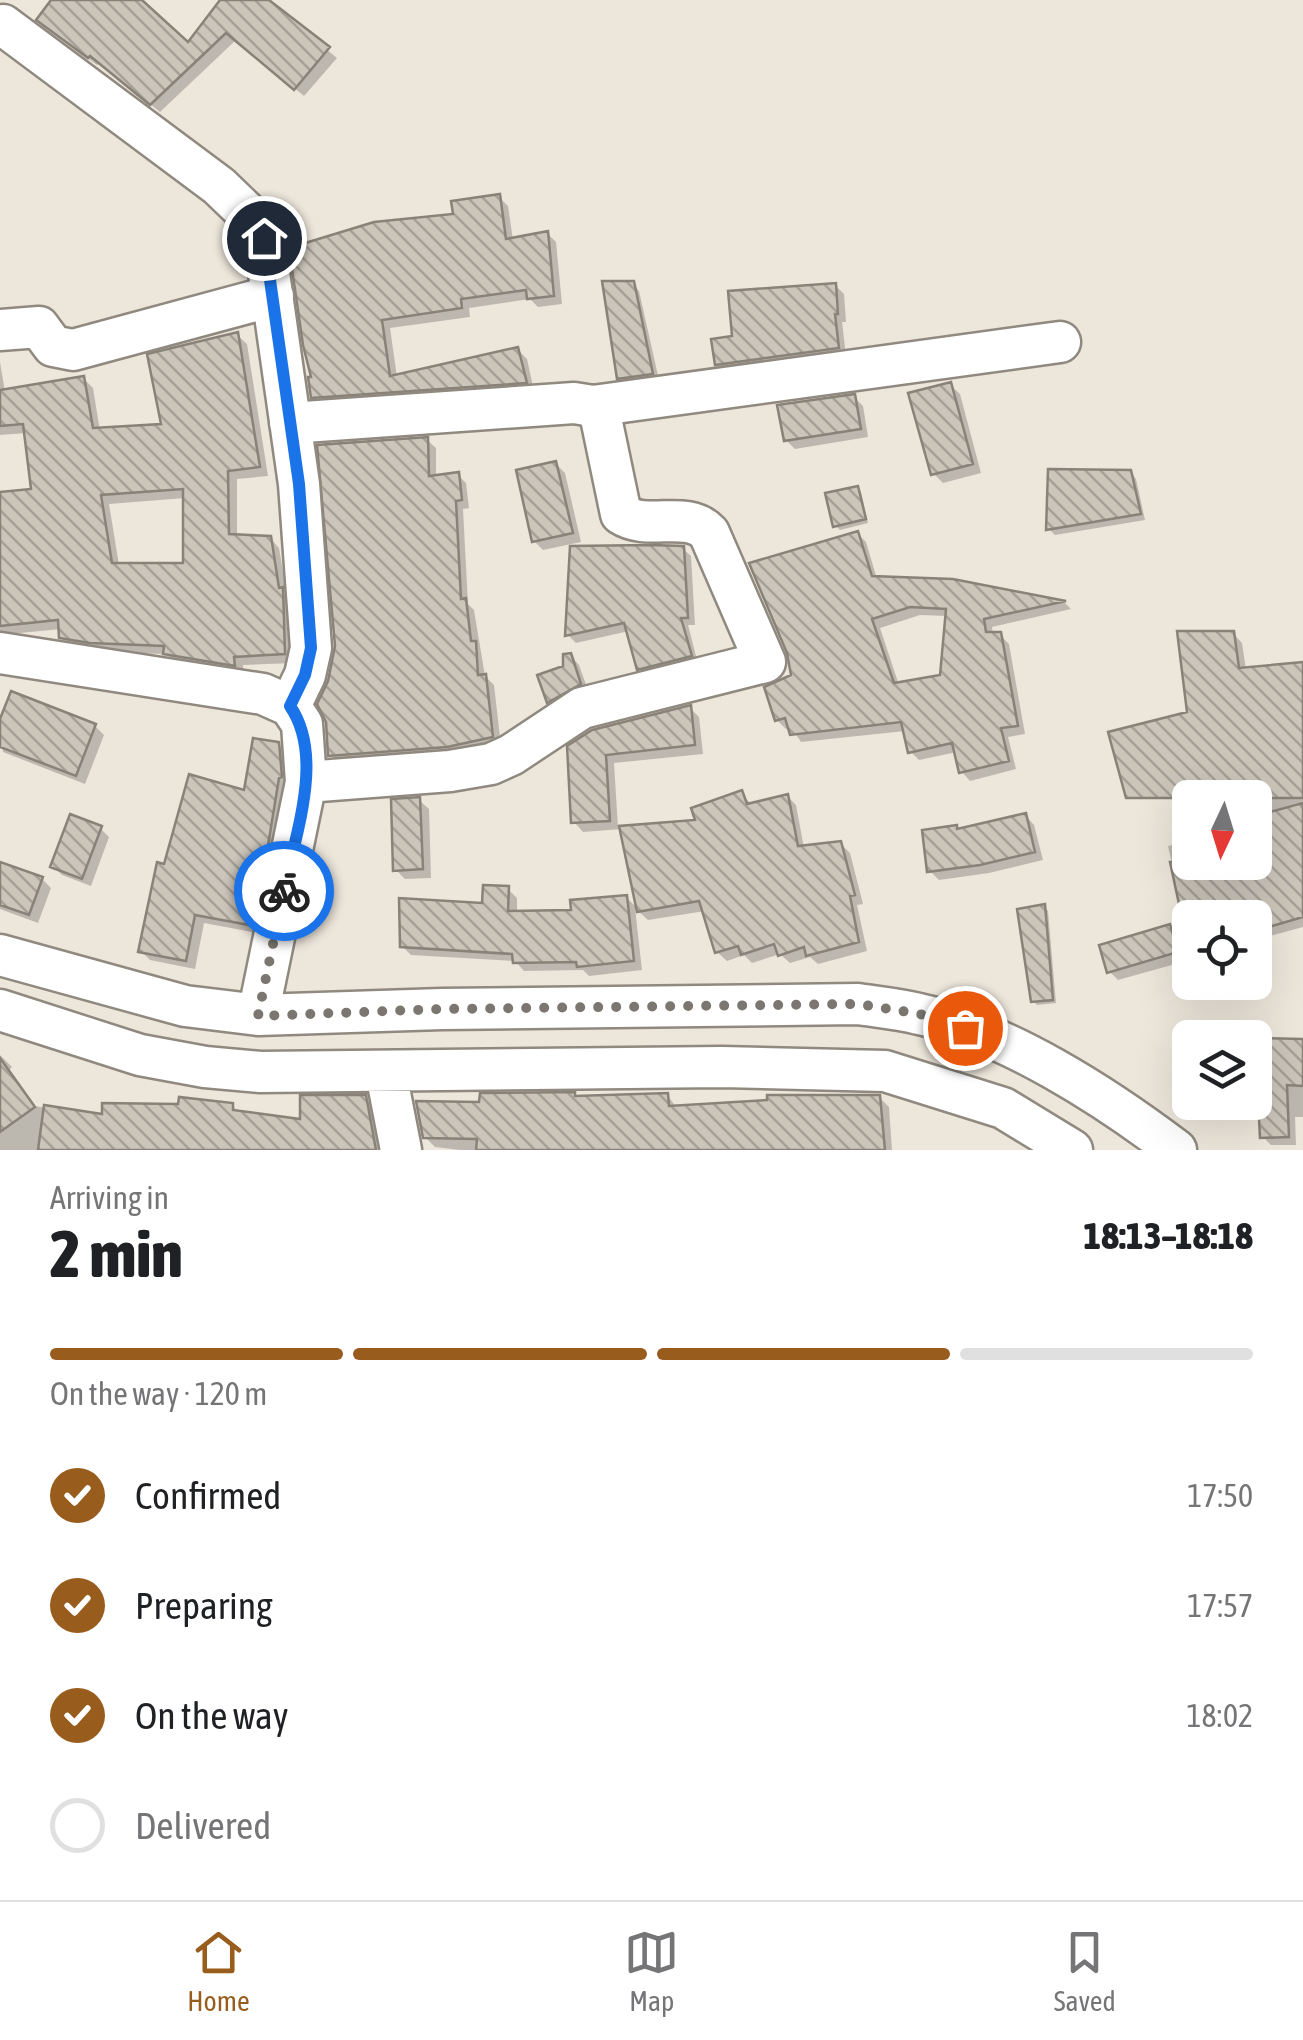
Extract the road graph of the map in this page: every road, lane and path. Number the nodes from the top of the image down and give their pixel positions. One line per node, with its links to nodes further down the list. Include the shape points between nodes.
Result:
1 (7, 18): 2 (street, via 246,212 264,238)
2 (272, 296): 3 (street, via 73,350 53,346 40,327); 6 (street)
3 (0, 330)
4 (1060, 342): 5 (street)
5 (593, 406): 6 (street); 9 (street, via 602,418 622,514 641,524 691,521 709,533 765,662 582,708 490,764)
6 (290, 423): 8 (street, via 311,648)
7 (0, 653): 8 (street, via 263,694)
8 (290, 706): 9 (street, via 302,724)
9 (306, 782): 12 (street)
10 (0, 955): 12 (street, via 166,1001)
11 (0, 1010): 13 (street, via 205,1067)
12 (258, 1016): 16 (street, via 858,1004 965,1028 1053,1069)
13 (386, 1073): 14 (street); 15 (street, via 885,1071 1003,1108)
14 (401, 1150)
15 (1072, 1150)
16 (1176, 1150)

